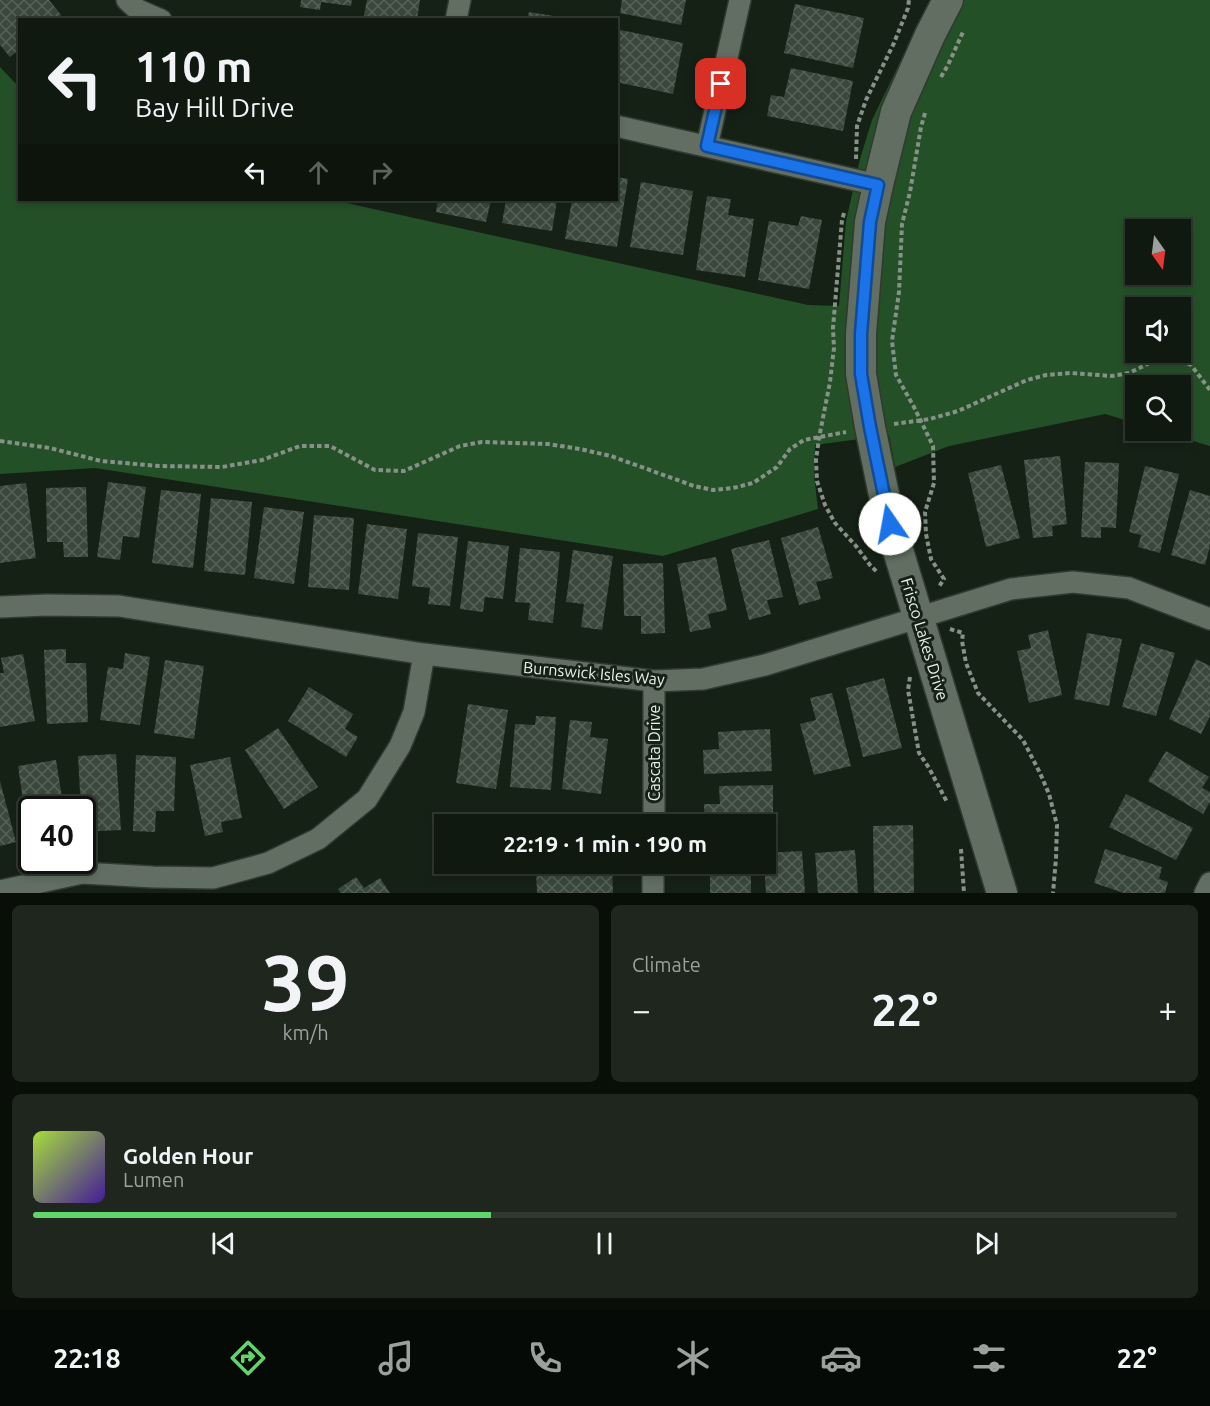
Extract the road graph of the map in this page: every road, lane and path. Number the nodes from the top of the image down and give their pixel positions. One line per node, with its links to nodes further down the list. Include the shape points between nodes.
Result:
1 (127, 0): 6 (street)
2 (460, 0): 7 (street)
3 (740, 0): 12 (street)
4 (909, 0): 13 (path, via 857,126)
5 (948, 0): 14 (street, Frisco Lakes Drive, via 896,112)
6 (156, 18)
7 (456, 18)
8 (963, 32): 9 (path)
9 (937, 83)
10 (926, 110): 17 (path, via 902,224 892,341 896,375)
11 (618, 126): 12 (street)
12 (707, 146): 14 (street)
13 (856, 159)
14 (878, 185): 18 (street, Frisco Lakes Drive, via 870,222 861,334 861,374)
15 (845, 210): 19 (path, via 834,348)
16 (1210, 390): 17 (path, via 1191,365 1160,358 1129,373 1112,376 1046,375 958,411)
17 (920, 421): 18 (path); 22 (path, via 933,446 934,483 925,512 931,559 944,579)
18 (870, 427): 19 (path); 24 (street, Frisco Lakes Drive, via 890,524)
19 (819, 438): 20 (path, via 804,440 790,449 777,467 753,483 713,490 611,456 548,444 482,442 460,446 404,471 375,470 330,446 300,446 262,460 222,467 101,461 51,448); 21 (path, via 817,481 825,505 834,522)
20 (0, 441)
21 (881, 575)
22 (938, 588)
23 (0, 607): 27 (street, Burnswick Isles Way, via 119,606)
24 (918, 618): 25 (street, Burnswick Isles Way, via 1011,589 1073,582 1129,588); 29 (street, Burnswick Isles Way, via 765,665 703,678); 38 (street, Frisco Lakes Drive)
25 (1210, 619)
26 (950, 629): 39 (path, via 963,633 966,663 978,693 1023,740 1040,773 1057,825)
27 (424, 654): 29 (street, Burnswick Isles Way); 35 (street, via 414,712 400,746 367,799 318,840 268,863 213,878 82,873)
28 (910, 675): 30 (path, via 908,690 919,753)
29 (654, 681): 31 (street, Cascata Drive)
30 (950, 808)
31 (654, 814)
32 (959, 839): 37 (path)
33 (653, 874): 36 (street)
34 (1210, 883): 40 (street)
35 (0, 891)
36 (653, 893)
37 (964, 893)
38 (1002, 893)
39 (1053, 893)
40 (1206, 893)

